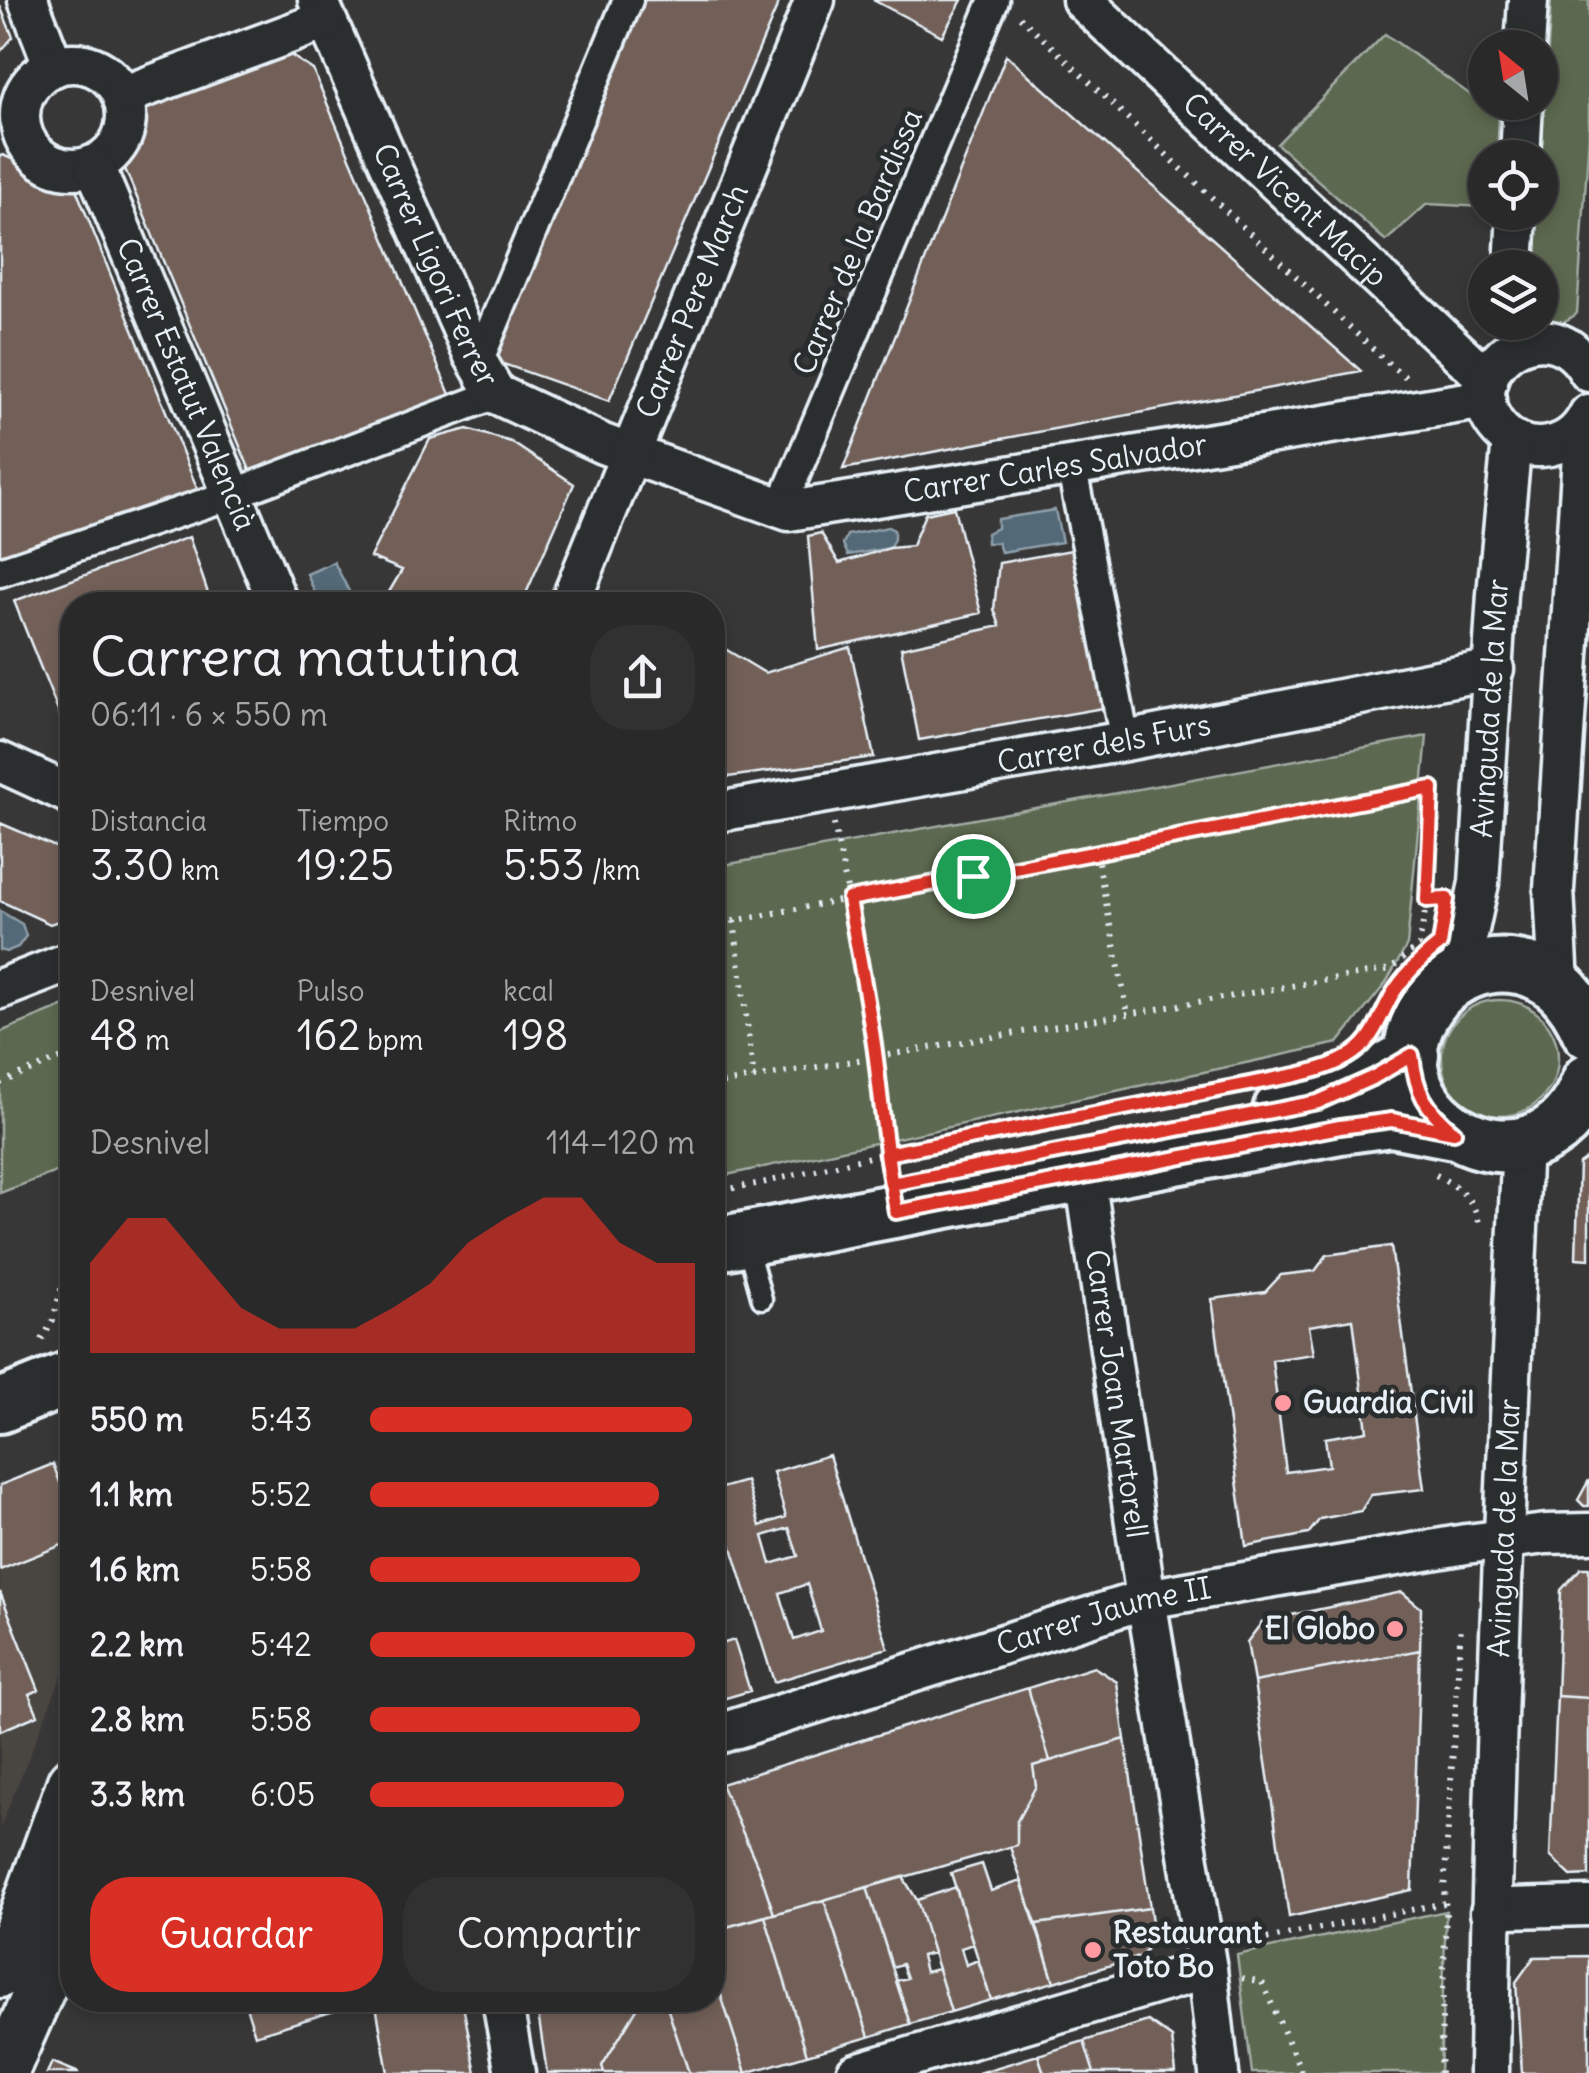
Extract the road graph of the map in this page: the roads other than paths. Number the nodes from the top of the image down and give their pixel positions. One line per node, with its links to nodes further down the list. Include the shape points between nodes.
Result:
1 (28, 0): 9 (street)
2 (628, 0): 16 (street)
3 (815, 0): 20 (street, Carrer Pere March)
4 (994, 0): 23 (street, Carrer de la Bardissa)
5 (1082, 0): 17 (street, Carrer Vicent Macip)
6 (1528, 0): 8 (street)
7 (322, 10): 10 (street); 16 (street, Carrer Ligori Ferrer)
8 (1526, 30)
9 (54, 66): 10 (street, via 92,66); 11 (street, via 27,90)
10 (122, 96): 12 (street, via 121,140)
11 (12, 139): 12 (street, via 27,142 54,166)
12 (94, 165): 22 (street, Carrer Estatut Valencià)
13 (1510, 340): 17 (street)
14 (1537, 340): 15 (street, via 1562,344)
15 (1589, 371)
16 (487, 378): 20 (street, Carrer Ligori Ferrer); 22 (street)
17 (1487, 390): 19 (street, Carrer Vicent Macip, via 1494,422); 21 (street, Carrer Carles Salvador)
18 (1587, 419): 19 (street, via 1559,444); 34 (street, via 1571,732 1553,906)
19 (1512, 440): 27 (street, Avinguda de la Mar)
20 (630, 455): 23 (street, Carrer Carles Salvador); 26 (street, Carrer Pere March)
21 (1071, 464): 23 (street, Carrer Carles Salvador, via 789,512); 28 (street)
22 (233, 494): 24 (street); 25 (street, Carrer Estatut Valencià)
23 (782, 508)
24 (0, 572)
25 (273, 592)
26 (574, 592)
27 (1494, 669): 28 (street, Carrer dels Furs); 33 (street, Avinguda de la Mar, via 1480,883)
28 (1125, 741): 31 (street, Carrer dels Furs)
29 (0, 762): 30 (street)
30 (60, 790)
31 (725, 811)
32 (60, 966): 35 (street)
33 (1459, 976): 34 (main road, via 1510,966); 37 (main road, via 1424,1010)
34 (1558, 985): 36 (main road)
35 (0, 990)
36 (1589, 1032)
37 (1412, 1055): 40 (main road, via 1414,1078 1436,1118); 42 (main road, via 1318,1102 888,1169)
38 (1583, 1102): 39 (main road, via 1549,1132)
39 (1522, 1144): 40 (main road, via 1476,1142); 51 (street, Avinguda de la Mar)
40 (1438, 1150): 41 (main road, via 1392,1120)
41 (1085, 1176): 43 (main road); 52 (street, Carrer Joan Martorell)
42 (725, 1233)
43 (725, 1234)
44 (725, 1237): 45 (lane)
45 (762, 1299)
46 (55, 1363): 47 (main road)
47 (0, 1406)
48 (60, 1422): 49 (main road)
49 (0, 1444)
50 (1589, 1533): 51 (street, Carrer Jaume II)
51 (1503, 1539): 52 (street, Carrer Jaume II); 55 (street, Avinguda de la Mar)
52 (1146, 1599): 53 (street, Carrer Jaume II); 58 (street, Carrer Joan Martorell)
53 (725, 1732)
54 (1589, 1906): 55 (street)
55 (1490, 1912): 65 (street, Avinguda de la Mar)
56 (60, 1913): 57 (street); 59 (street); 61 (street, via 55,1955)
57 (0, 1934)
58 (1205, 1960): 63 (street); 64 (street, Carrer Joan Martorell)
59 (0, 1973)
60 (504, 2012): 62 (street)
61 (4, 2073)
62 (515, 2073)
63 (856, 2073)
64 (1219, 2073)
65 (1489, 2073)

